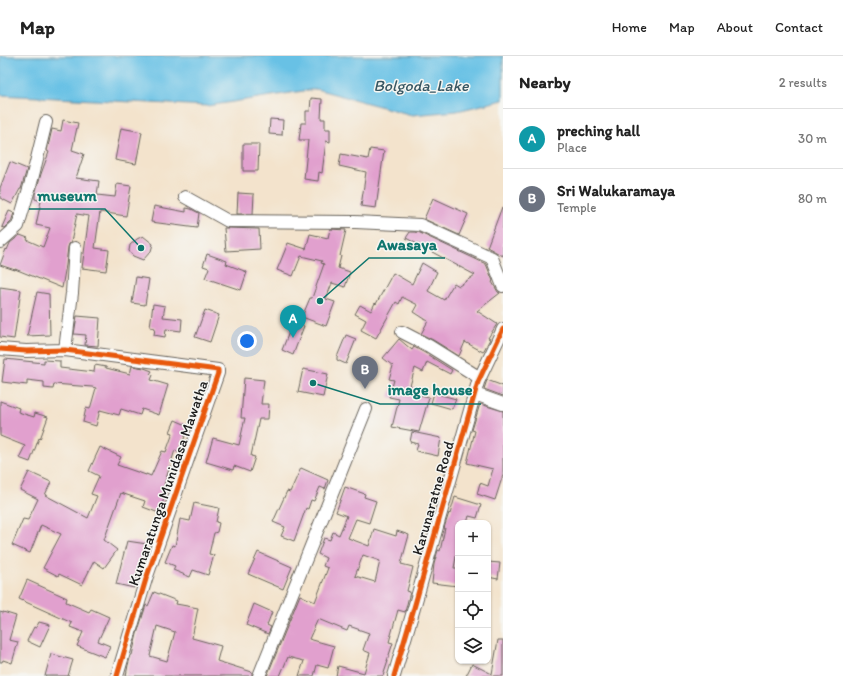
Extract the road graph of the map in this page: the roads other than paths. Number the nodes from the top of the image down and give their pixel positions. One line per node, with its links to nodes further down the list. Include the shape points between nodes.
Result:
1 (46, 122): 3 (street, via 18,226)
2 (184, 197): 5 (street, via 228,221 420,225 492,258)
3 (0, 242)
4 (75, 248): 9 (street)
5 (503, 286)
6 (503, 329): 10 (street, Karunaratne Road)
7 (402, 332): 10 (street)
8 (0, 349): 9 (street, Kumaratunga Munidasa Mawatha)
9 (65, 350): 14 (street, Kumaratunga Munidasa Mawatha, via 218,370 146,579)
10 (480, 378): 11 (street, Karunaratne Road)
11 (474, 394): 12 (street); 16 (street, Karunaratne Road)
12 (503, 404)
13 (366, 409): 15 (street)
14 (117, 676)
15 (259, 676)
16 (394, 676)

